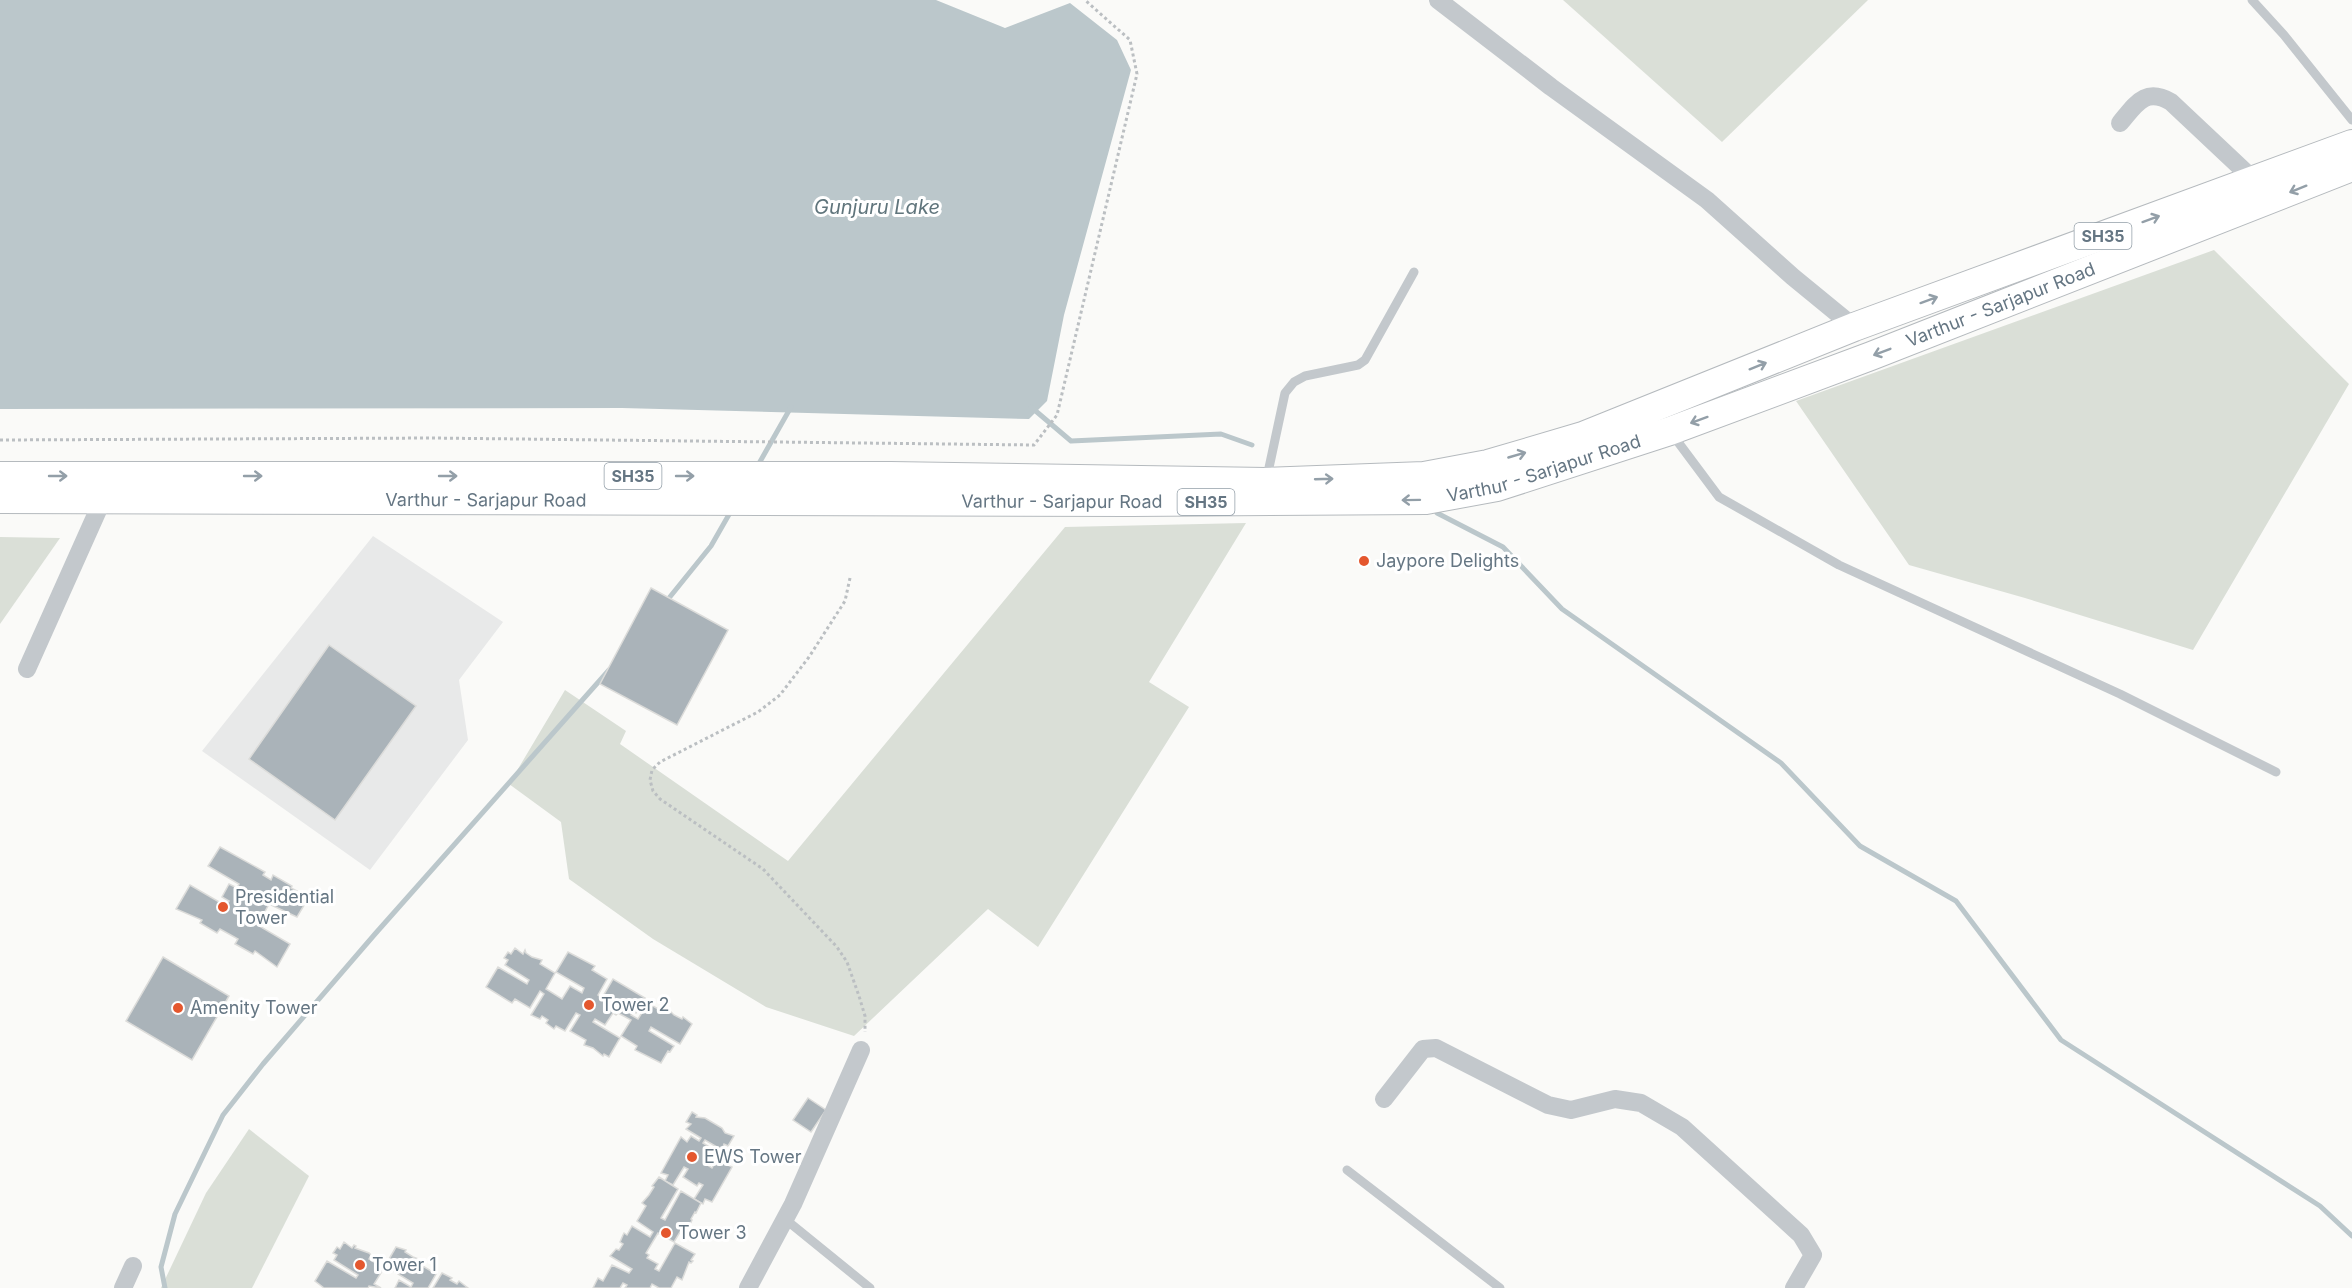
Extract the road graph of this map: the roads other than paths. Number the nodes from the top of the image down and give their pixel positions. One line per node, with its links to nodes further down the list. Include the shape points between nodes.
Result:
1 (1438, 0): 9 (street, via 1707,200)
2 (2252, 0): 3 (lane)
3 (2352, 120)
4 (2120, 123): 7 (street, via 2136,104 2148,96 2160,96)
5 (2352, 144): 7 (main road, Varthur - Sarjapur Road / SH35)
6 (2352, 167): 10 (main road, Varthur - Sarjapur Road / SH35, one-way to 10)
7 (2255, 181): 9 (main road, Varthur - Sarjapur Road / SH35, one-way to 7)
8 (1414, 272): 12 (lane, via 1365,360 1358,365 1305,376 1285,393)
9 (1854, 327): 12 (main road, Varthur - Sarjapur Road / SH35, one-way to 9, via 1424,476 1488,464 1583,436)
10 (1670, 431): 14 (main road, Varthur - Sarjapur Road / SH35, one-way to 14, via 1497,487 1426,500); 16 (lane, via 1719,497 1839,565 2120,694)
11 (0, 476): 12 (main road, Varthur - Sarjapur Road / SH35, one-way to 12, via 891,476)
12 (1266, 482)
13 (0, 499): 14 (main road, Varthur - Sarjapur Road / SH35)
14 (104, 499): 15 (street)
15 (27, 669)
16 (2276, 772)
17 (861, 1050): 20 (street)
18 (1384, 1098): 26 (street, via 1423,1049 1436,1048 1548,1105 1571,1110 1615,1100 1641,1103 1682,1127 1801,1235 1813,1255)
19 (1347, 1170): 25 (lane)
20 (785, 1219): 23 (street); 24 (lane)
21 (133, 1266): 22 (street)
22 (123, 1288)
23 (748, 1288)
24 (870, 1288)
25 (1500, 1288)
26 (1794, 1288)

